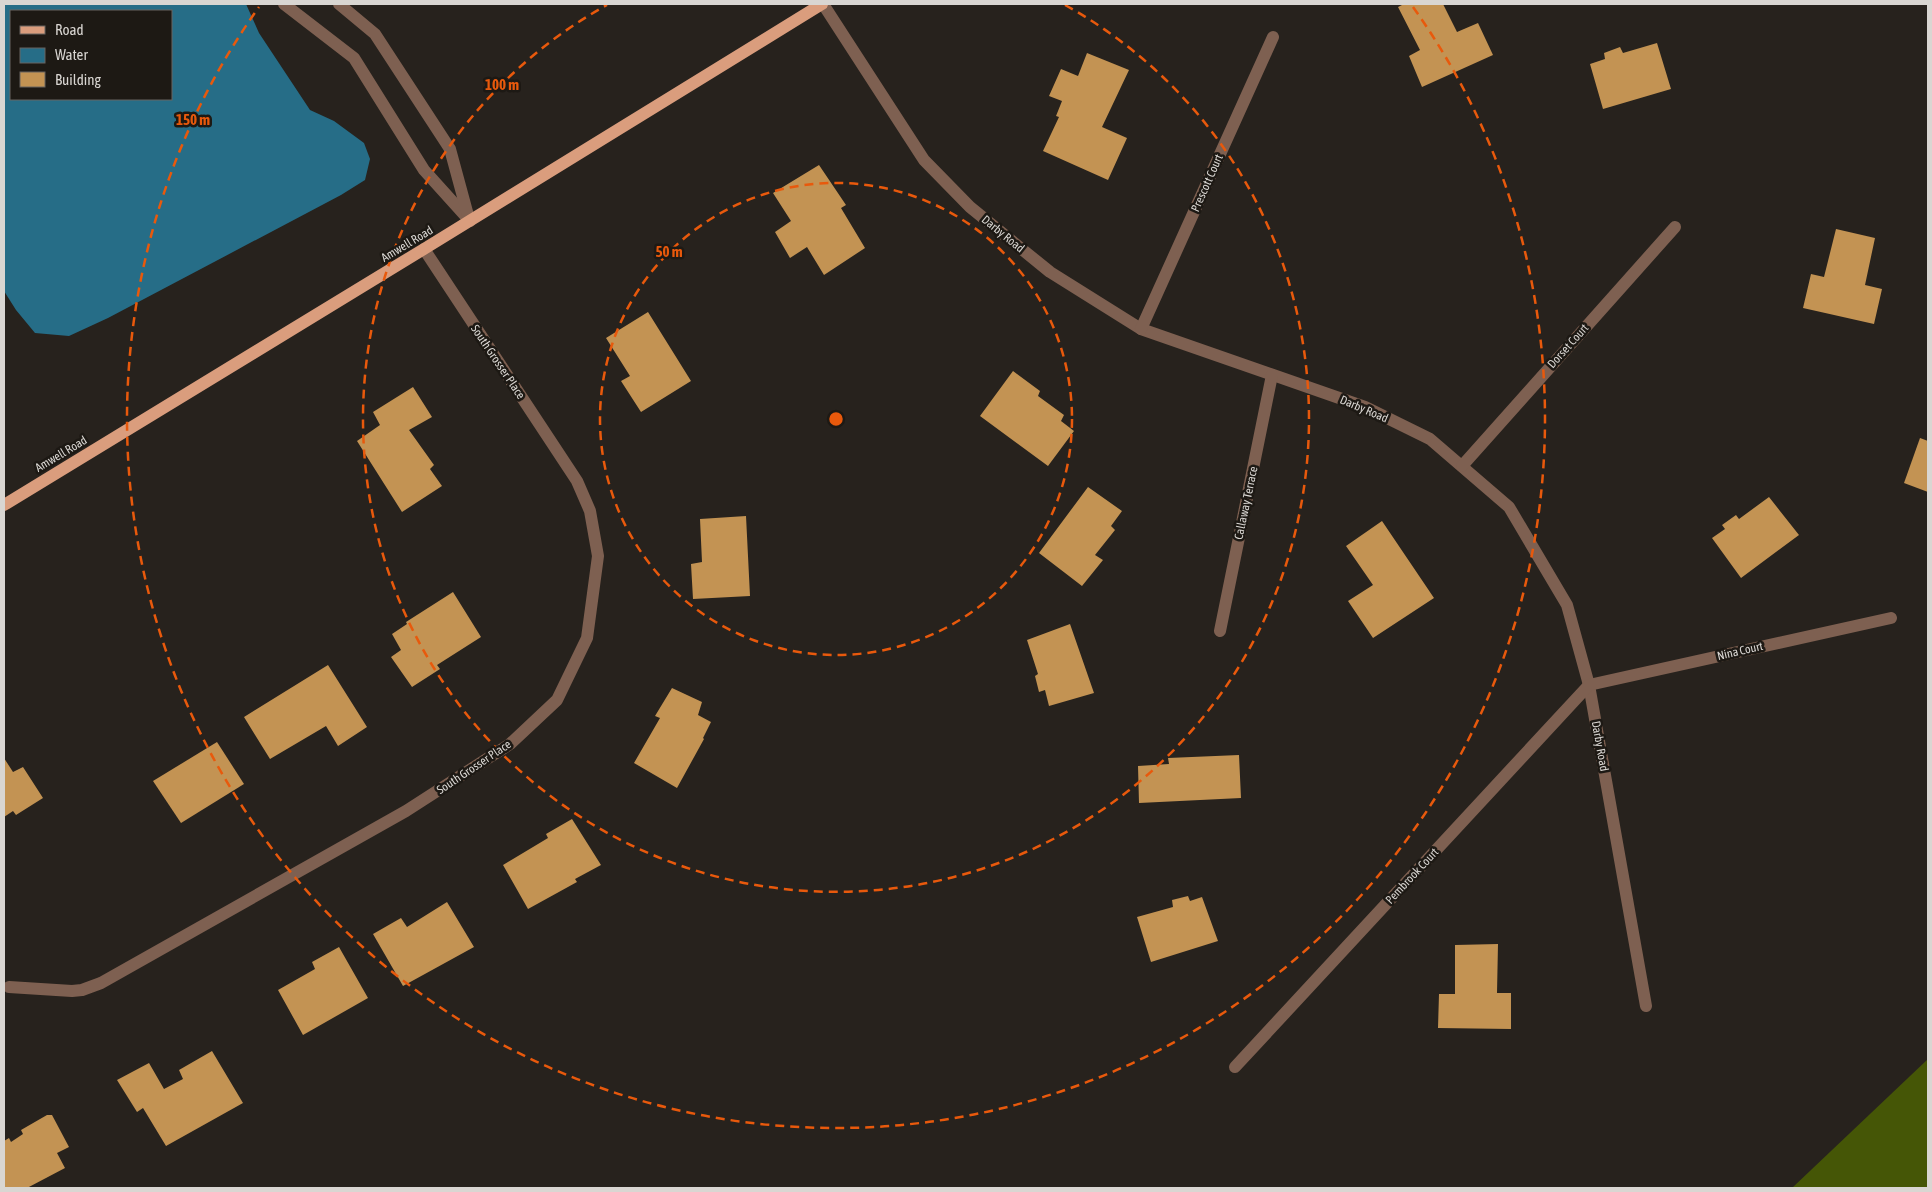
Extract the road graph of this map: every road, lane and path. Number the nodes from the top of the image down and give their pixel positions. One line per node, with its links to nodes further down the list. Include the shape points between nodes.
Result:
1 (284, 4): 5 (street, via 354,58 424,170)
2 (339, 4): 5 (street, via 375,34 450,148)
3 (823, 4): 5 (main road, Amwell Road); 8 (street, Darby Road, via 924,160 970,207 1050,272)
4 (1273, 37): 8 (street, Prescott Court)
5 (470, 221): 7 (main road, Amwell Road)
6 (1675, 227): 10 (street, Dorset Court)
7 (424, 250): 11 (main road, Amwell Road); 15 (street, South Grosser Place, via 577,481 590,511 598,556 587,638 557,700 510,744 406,811 101,983 72,991)
8 (1141, 329): 9 (street, Darby Road)
9 (1272, 375): 10 (street, Darby Road, via 1365,407 1430,439); 13 (street, Callaway Terrace)
10 (1462, 466): 14 (street, Darby Road, via 1509,507 1567,605)
11 (4, 505)
12 (1891, 618): 14 (street, Nina Court)
13 (1220, 631)
14 (1589, 685): 16 (street, Darby Road); 17 (street, Pembrook Court)
15 (9, 987)
16 (1646, 1006)
17 (1235, 1067)

